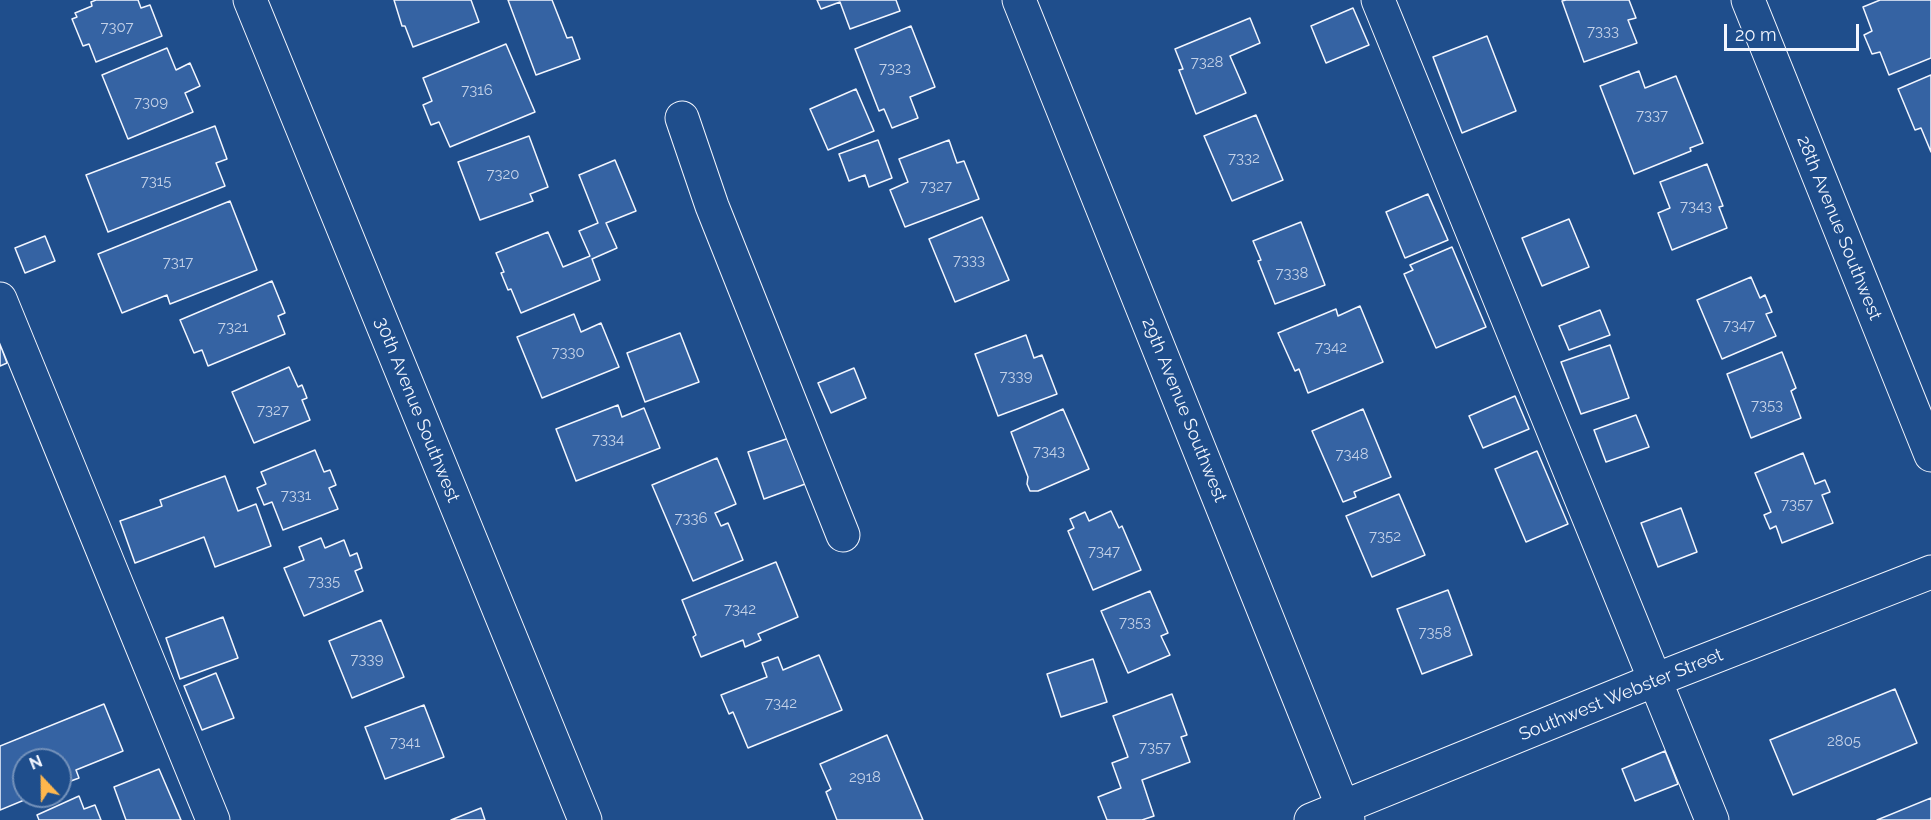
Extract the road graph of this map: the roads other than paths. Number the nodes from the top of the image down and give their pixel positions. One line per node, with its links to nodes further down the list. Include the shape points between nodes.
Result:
1 (250, 0): 13 (street, 30th Avenue Southwest)
2 (1019, 0): 11 (street, 29th Avenue Southwest)
3 (1378, 0): 10 (street)
4 (1748, 0): 7 (street, 28th Avenue Southwest)
5 (682, 118): 8 (street, via 712,206)
6 (0, 300): 12 (street)
7 (1931, 455)
8 (843, 535)
9 (1931, 572): 10 (street, Southwest Webster Street)
10 (1655, 680): 11 (street, Southwest Webster Street); 15 (street)
11 (1346, 814): 14 (street, Southwest Webster Street)
12 (213, 820)
13 (585, 820)
14 (1311, 820)
15 (1712, 820)

